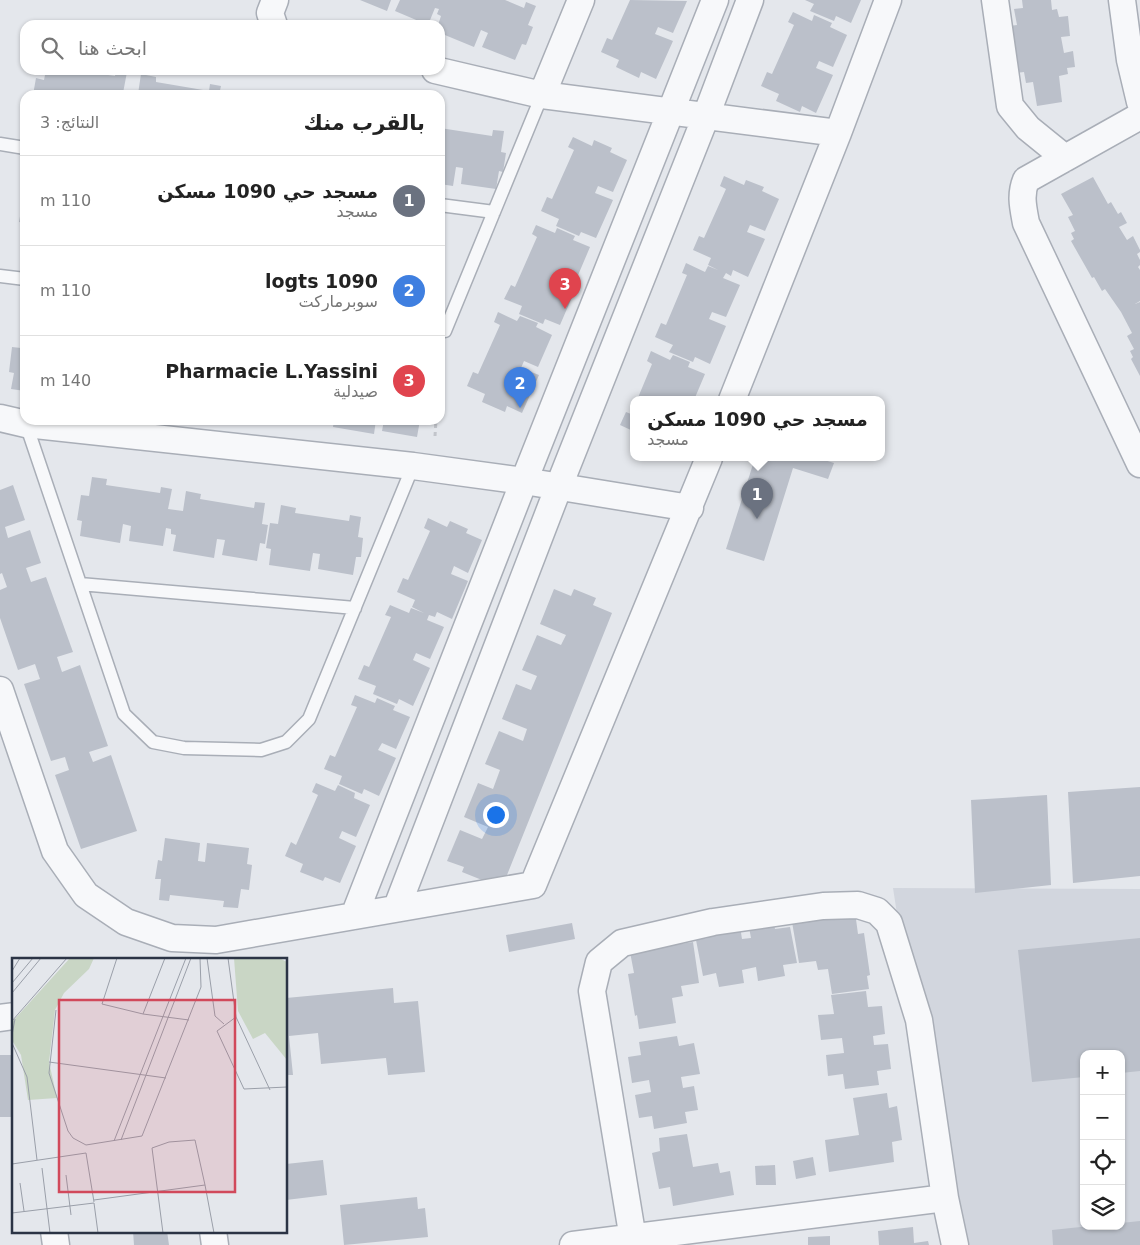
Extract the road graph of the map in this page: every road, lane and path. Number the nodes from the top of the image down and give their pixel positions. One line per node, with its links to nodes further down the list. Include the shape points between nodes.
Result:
1 (275, 0): 8 (street, via 270,13)
2 (581, 0): 10 (street)
3 (715, 0): 12 (street)
4 (750, 0): 13 (street)
5 (888, 0): 15 (street)
6 (995, 0): 18 (street, via 1010,106 1028,128)
7 (1122, 0): 11 (street, via 1130,60)
8 (272, 20)
9 (445, 72): 10 (street)
10 (542, 95): 12 (street); 20 (lane)
11 (1140, 102)
12 (672, 112): 13 (street); 34 (street)
13 (706, 116): 15 (street); 35 (street)
14 (1140, 116): 18 (street)
15 (838, 132): 24 (street)
16 (0, 144): 17 (lane)
17 (20, 147)
18 (1065, 158): 32 (street, via 1026,180 1022,200 1026,223)
19 (445, 206): 20 (lane)
20 (494, 212): 23 (lane)
21 (0, 276): 22 (lane)
22 (20, 278)
23 (445, 324)
24 (734, 396)
25 (0, 418): 26 (street)
26 (20, 423)
27 (26, 425): 37 (lane)
28 (35, 425): 33 (street)
29 (436, 425): 30 (path)
30 (435, 436)
31 (708, 461): 36 (street)
32 (1140, 464)
33 (413, 466): 34 (street); 38 (lane)
34 (524, 481): 35 (street); 41 (street)
35 (559, 486): 36 (street); 40 (street)
36 (690, 508): 40 (street, via 533,885)
37 (80, 584): 38 (lane); 38 (lane, via 124,714 153,742 184,748 261,750 286,742 309,720)
38 (354, 608)
39 (0, 690): 41 (street, via 55,852 86,894 126,922 172,938 216,940)
40 (397, 907): 41 (street)
41 (354, 916)
42 (945, 1198): 45 (street); 45 (street, via 919,1020 889,923 877,911 858,905 823,906 660,933 622,943 599,962 592,991); 49 (street)
43 (54, 1232): 46 (street)
44 (213, 1232): 47 (street)
45 (633, 1241): 48 (street)
46 (56, 1245)
47 (215, 1245)
48 (573, 1245)
49 (955, 1245)

